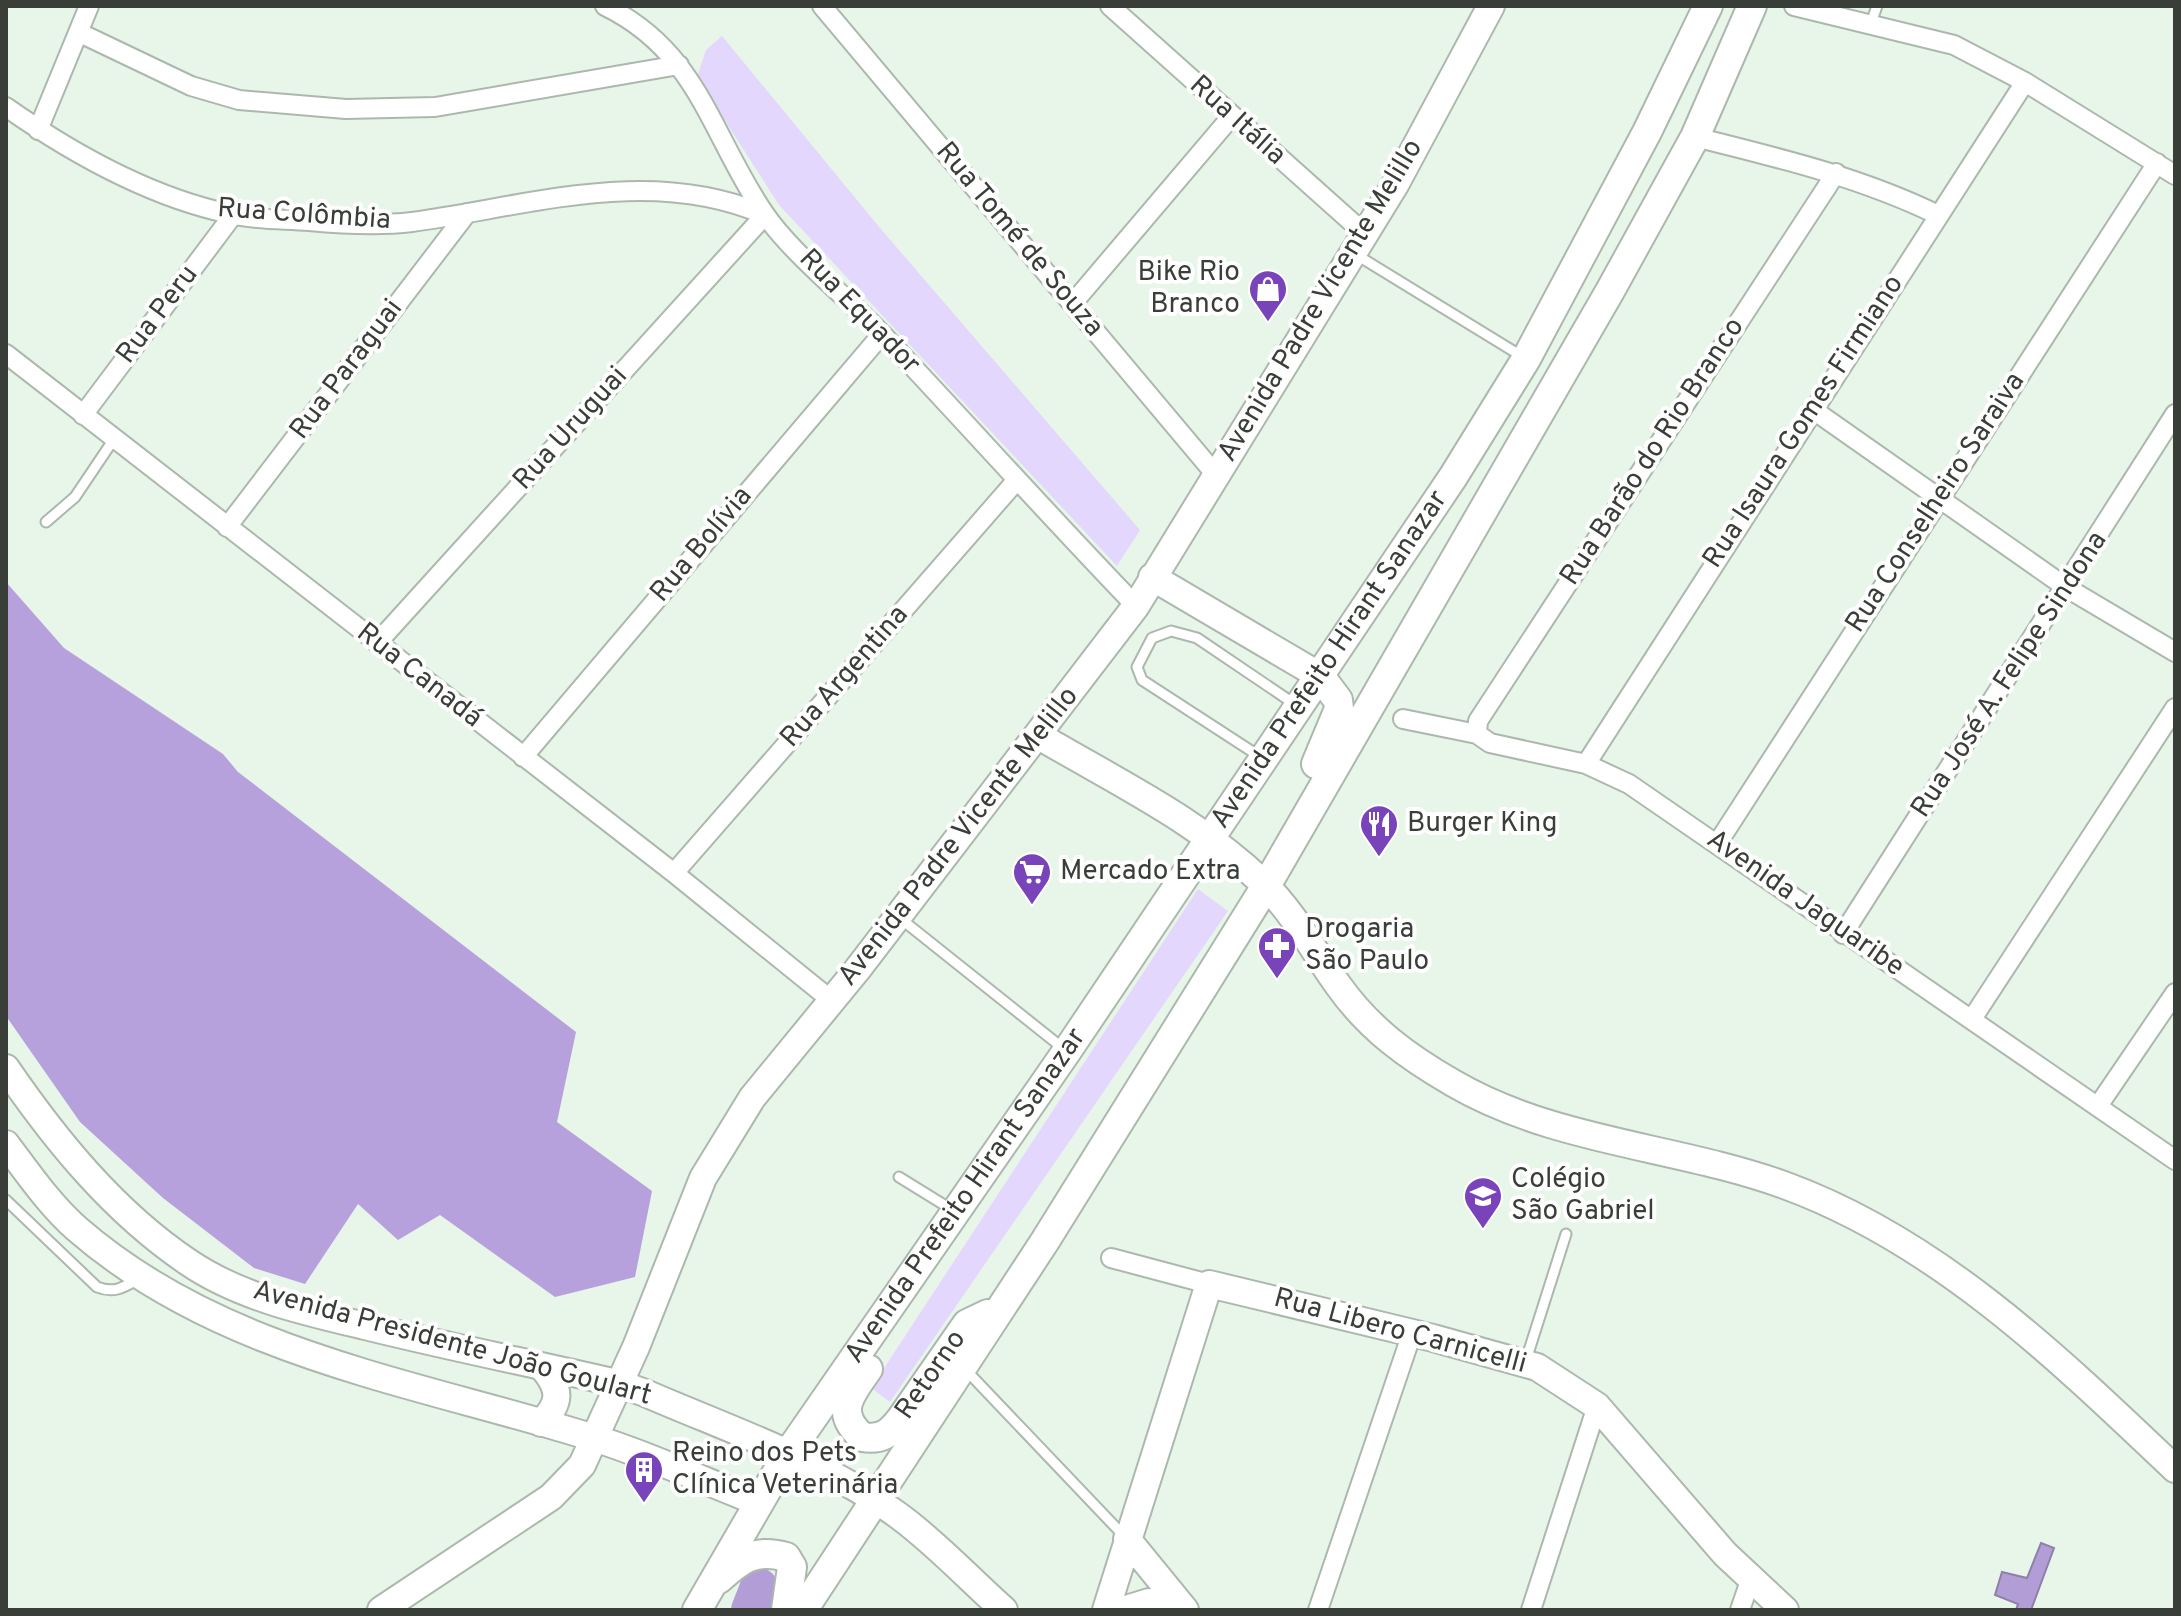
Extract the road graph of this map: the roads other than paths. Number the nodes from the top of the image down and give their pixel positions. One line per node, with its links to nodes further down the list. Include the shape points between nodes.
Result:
1 (89, 6): 10 (street)
2 (605, 6): 11 (street, Rua Equador, via 656,37)
3 (822, 6): 25 (street, Rua Tomé de Souza)
4 (1110, 6): 14 (street, Rua Itália)
5 (1491, 6): 24 (main road, Avenida Padre Vicente Melillo)
6 (1708, 6): 28 (main road, Avenida Prefeito Hirant Sanazar)
7 (1752, 6): 16 (main road, Avenida Prefeito Hirant Sanazar)
8 (1794, 6): 9 (street)
9 (1874, 14): 12 (street, via 1954,45)
10 (80, 33): 11 (street, via 191,86 227,97 330,108 435,107); 15 (street)
11 (679, 65): 22 (street, Rua Equador)
12 (2025, 82): 17 (street); 23 (street, Rua Isaura Gomes Firmiano)
13 (6, 107): 15 (street, Rua Colômbia)
14 (1231, 117): 24 (street, Rua Itália); 25 (street)
15 (38, 130): 21 (street, Rua Colômbia, via 158,191)
16 (1695, 137): 18 (street); 52 (main road, Avenida Prefeito Hirant Sanazar)
17 (2157, 163): 19 (street); 35 (street, Rua Conselheiro Saraiva)
18 (1836, 173): 23 (street); 47 (street, Rua Barão do Rio Branco, via 1478,721)
19 (2175, 175)
20 (467, 213): 21 (street, Rua Colômbia, via 408,222 337,223); 22 (street, Rua Colômbia, via 610,190 661,190 738,203); 37 (street, Rua Paraguai)
21 (233, 215): 31 (street, Rua Peru)
22 (765, 215): 26 (street, Rua Equador); 41 (street, Rua Uruguai)
23 (1938, 215): 29 (street, Rua Isaura Gomes Firmiano)
24 (1359, 243): 28 (lane); 33 (main road, Avenida Padre Vicente Melillo)
25 (1073, 303): 33 (street, Rua Tomé de Souza)
26 (882, 334): 34 (street, Rua Equador); 49 (street, Rua Bolívia)
27 (6, 354): 31 (street, Rua Canadá)
28 (1526, 359): 43 (main road, Avenida Prefeito Hirant Sanazar)
29 (1812, 409): 35 (street); 51 (street, Rua Isaura Gomes Firmiano)
30 (2175, 414): 39 (street, Rua José A. Felipe Sindona)
31 (83, 415): 32 (street, Rua Canadá)
32 (114, 439): 36 (lane, via 75,497); 37 (street, Rua Canadá)
33 (1216, 475): 38 (main road, Avenida Padre Vicente Melillo)
34 (1016, 481): 40 (street, Rua Equador); 55 (street, Rua Argentina)
35 (1938, 499): 39 (street); 54 (street, Rua Conselheiro Saraiva)
36 (46, 522)
37 (227, 527): 41 (street, Rua Canadá)
38 (1152, 577): 40 (main road, Avenida Padre Vicente Melillo); 43 (main road)
39 (2067, 588): 42 (street); 58 (street, Rua José A. Felipe Sindona)
40 (1136, 606): 48 (main road, Avenida Padre Vicente Melillo)
41 (377, 643): 49 (street, Rua Canadá)
42 (2175, 652)
43 (1320, 676): 44 (main road, Avenida Prefeito Hirant Sanazar); 52 (main road, via 1339,709 1302,797)
44 (1299, 707): 50 (main road, Avenida Prefeito Hirant Sanazar); 50 (lane, via 1197,638 1171,631 1152,638 1137,667 1142,680)
45 (2175, 708): 61 (street)
46 (1403, 719): 47 (street, Avenida Jaguaribe)
47 (1477, 734): 51 (street, Avenida Jaguaribe, via 1490,743)
48 (1039, 736): 53 (main road); 57 (main road, Avenida Padre Vicente Melillo)
49 (523, 757): 55 (street, Rua Canadá)
50 (1264, 759): 53 (main road, Avenida Prefeito Hirant Sanazar)
51 (1586, 764): 54 (street, Avenida Jaguaribe, via 1629,784)
52 (1300, 826): 56 (main road, Avenida Prefeito Hirant Sanazar)
53 (1210, 837): 56 (main road); 62 (main road, Avenida Prefeito Hirant Sanazar)
54 (1717, 844): 58 (street, Avenida Jaguaribe)
55 (674, 873): 60 (street, Rua Canadá)
56 (1266, 886): 74 (main road, Avenida Prefeito Hirant Sanazar); 84 (main road, via 1340,988 1393,1046 1506,1109 1771,1181 1835,1206 1997,1307)
57 (898, 917): 60 (main road, Avenida Padre Vicente Melillo); 62 (lane)
58 (1843, 934): 61 (street, Avenida Jaguaribe)
59 (2175, 993): 64 (street)
60 (831, 1000): 79 (main road, Avenida Padre Vicente Melillo, via 718,1147)
61 (1972, 1019): 64 (street, Avenida Jaguaribe)
62 (1067, 1051): 69 (main road, Avenida Prefeito Hirant Sanazar)
63 (6, 1068): 78 (main road, Avenida Presidente João Goulart, via 42,1121 98,1186 212,1276 305,1311)
64 (2098, 1106): 66 (street, Avenida Jaguaribe)
65 (6, 1144): 72 (main road, Avenida Presidente João Goulart, via 76,1228)
66 (2175, 1160)
67 (899, 1177): 69 (lane)
68 (6, 1200): 72 (lane, via 97,1287 120,1290)
69 (949, 1223): 74 (main road, Retorno, via 934,1273 853,1391 847,1423 862,1437 889,1434 967,1324); 83 (main road, Avenida Prefeito Hirant Sanazar)
70 (1566, 1234): 76 (lane)
71 (1111, 1258): 73 (street, Rua Libero Carnicelli)
72 (142, 1277): 81 (main road, Avenida Presidente João Goulart, via 278,1346)
73 (1209, 1284): 75 (main road, Rua Libero Carnicelli); 87 (main road)
74 (1000, 1309): 77 (main road, Avenida Prefeito Hirant Sanazar)
75 (1412, 1333): 76 (main road, Rua Libero Carnicelli); 98 (street)
76 (1525, 1363): 80 (main road, Rua Libero Carnicelli)
77 (962, 1365): 85 (main road, Avenida Prefeito Hirant Sanazar); 87 (lane)
78 (544, 1369): 79 (main road, Avenida Presidente João Goulart); 81 (main road, via 557,1385 558,1397 555,1409)
79 (621, 1384): 82 (main road, Avenida Padre Vicente Melillo); 83 (main road, Avenida Presidente João Goulart)
80 (1597, 1406): 88 (main road, Rua Libero Carnicelli); 99 (street)
81 (541, 1423): 82 (main road, Avenida Presidente João Goulart)
82 (596, 1438): 86 (main road, Avenida Presidente João Goulart); 90 (main road, Avenida Padre Vicente Melillo, via 582,1465 551,1497)
83 (797, 1459): 85 (main road, Avenida Presidente João Goulart); 86 (main road, Avenida Prefeito Hirant Sanazar)
84 (2175, 1469)
85 (864, 1494): 92 (main road, Avenida Prefeito Hirant Sanazar); 93 (main road, Avenida Presidente João Goulart, via 899,1516)
86 (758, 1502): 89 (main road, Avenida Prefeito Hirant Sanazar)
87 (1127, 1539): 94 (main road); 97 (main road)
88 (1750, 1581): 100 (street); 101 (main road, Rua Libero Carnicelli)
89 (700, 1605): 91 (main road, via 730,1569 766,1551 786,1557 792,1567)
90 (392, 1607)
91 (786, 1610)
92 (803, 1610)
93 (1004, 1610)
94 (1106, 1610)
95 (1123, 1610): 96 (main road, via 1149,1602)
96 (1177, 1610)
97 (1185, 1610)
98 (1318, 1610)
99 (1531, 1610)
100 (1740, 1610)
101 (1785, 1610)

